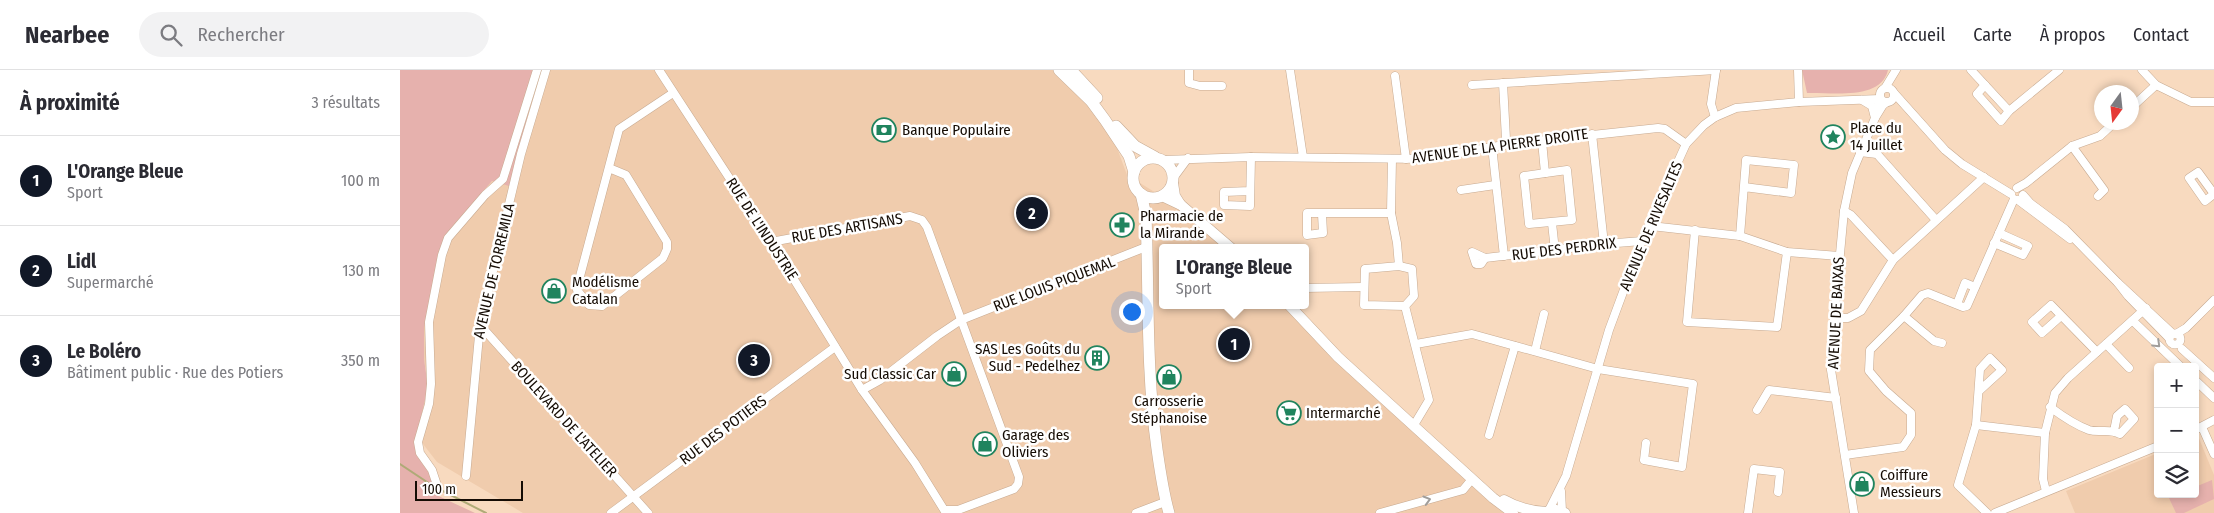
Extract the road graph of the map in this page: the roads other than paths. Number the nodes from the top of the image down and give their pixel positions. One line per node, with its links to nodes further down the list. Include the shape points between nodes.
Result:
1 (537, 70): 130 (street, via 503,179 448,238 442,255 429,322 429,404 418,442 420,453 432,470)
2 (546, 70): 97 (street, AVENUE DE TORREMILA, via 521,154)
3 (659, 70): 21 (street, RUE DE L'INDUSTRIE)
4 (1059, 70): 47 (main road, via 1091,101 1105,120 1130,156)
5 (1071, 70): 43 (main road, via 1124,136 1135,146)
6 (1189, 70): 20 (street, via 1189,83)
7 (1290, 70): 40 (street)
8 (1716, 70): 14 (street); 28 (street, via 1711,104)
9 (1798, 70): 25 (street)
10 (1896, 70): 22 (street, AVENUE DE BAIXAS)
11 (1971, 70): 18 (street)
12 (2059, 70): 27 (street)
13 (2142, 70): 19 (street)
14 (1626, 72): 16 (street)
15 (1394, 76): 45 (street)
16 (1503, 83): 17 (street); 34 (street)
17 (1472, 85)
18 (1985, 85): 27 (street); 27 (street, via 1977,94 2001,120)
19 (2156, 85): 24 (street); 26 (street, via 2191,102)
20 (1222, 86)
21 (673, 93): 46 (street, via 620,130); 73 (street, RUE DE L'INDUSTRIE)
22 (1887, 95): 23 (street, AVENUE DE RIVESALTES); 29 (street, AVENUE DE BAIXAS); 49 (street, via 1908,109 1945,150)
23 (1860, 98): 25 (street, AVENUE DE RIVESALTES); 29 (street, via 1872,106)
24 (2139, 101)
25 (1799, 102): 28 (street, AVENUE DE RIVESALTES, via 1736,108)
26 (2214, 102)
27 (2009, 110)
28 (1715, 117): 35 (street, AVENUE DE RIVESALTES)
29 (1875, 118): 33 (street, AVENUE DE BAIXAS)
30 (2106, 130): 37 (street, via 2100,136)
31 (1592, 134): 32 (street, AVENUE DE LA PIERRE DROITE); 35 (street, AVENUE DE LA PIERRE DROITE, via 1658,128 1665,129); 75 (street)
32 (1542, 141): 34 (street, AVENUE DE LA PIERRE DROITE); 48 (street)
33 (1864, 142): 38 (street, AVENUE DE BAIXAS); 39 (street)
34 (1508, 144): 36 (street, AVENUE DE LA PIERRE DROITE)
35 (1686, 144): 67 (street, AVENUE DE RIVESALTES)
36 (1492, 146): 45 (street, AVENUE DE LA PIERRE DROITE, via 1427,159); 51 (street)
37 (2072, 146): 56 (street); 57 (street, via 2104,190)
38 (1860, 152): 39 (street); 60 (street, AVENUE DE BAIXAS)
39 (1877, 154): 64 (street)
40 (1303, 157): 42 (street, AVENUE DE LA PIERRE DROITE); 44 (street, AVENUE DE LA PIERRE DROITE)
41 (1188, 158): 42 (street, AVENUE DE LA PIERRE DROITE); 43 (street, AVENUE DE LA PIERRE DROITE); 50 (street)
42 (1251, 158): 54 (street)
43 (1160, 159): 47 (main road, via 1142,161); 50 (main road, via 1169,165)
44 (1392, 159): 45 (street, AVENUE DE LA PIERRE DROITE); 62 (street)
45 (1406, 159)
46 (609, 168): 46 (street, via 577,290 589,305 602,306 663,258 667,249 667,242 626,175)
47 (1134, 172): 55 (main road, via 1134,185)
48 (1545, 173): 65 (street, via 1524,176 1529,224); 65 (street, via 1567,170 1572,220)
49 (1984, 177): 56 (street); 64 (street)
50 (1174, 180): 58 (main road, via 1167,193); 59 (street)
51 (1495, 185): 53 (street); 80 (street)
52 (1744, 188): 52 (street, via 1746,160 1794,166 1791,193); 71 (street)
53 (1461, 190)
54 (1250, 191)
55 (1141, 194): 58 (main road); 63 (main road)
56 (2017, 194): 70 (street); 90 (street, via 2078,244)
57 (2098, 196)
58 (1159, 197): 59 (street); 63 (main road)
59 (1181, 205): 74 (street)
60 (1844, 211): 66 (street); 68 (street, AVENUE DE BAIXAS)
61 (1322, 214): 62 (street)
62 (1391, 214): 84 (street)
63 (1146, 215): 77 (main road)
64 (1936, 220): 83 (street)
65 (1552, 223): 78 (street)
66 (1860, 225): 68 (street); 83 (street)
67 (1650, 226): 69 (street); 72 (street, AVENUE DE RIVESALTES)
68 (1842, 226): 81 (street, AVENUE DE BAIXAS)
69 (1695, 230): 71 (street); 79 (street, via 1687,322 1777,327)
70 (1999, 233): 76 (street); 76 (street, via 2028,246 2023,255)
71 (1740, 236): 79 (street)
72 (1642, 241): 75 (street, RUE DES PERDRIX); 108 (street, AVENUE DE RIVESALTES)
73 (771, 242): 95 (street, RUE DES ARTISANS, via 910,216 922,220 940,258); 103 (street, RUE DE L'INDUSTRIE)
74 (1226, 244)
75 (1604, 244): 78 (street, RUE DES PERDRIX)
76 (1994, 244): 92 (street, via 1967,306 1928,293 1922,295)
77 (1146, 247): 95 (street, RUE LOUIS PIQUEMAL); 135 (main road, via 1153,417)
78 (1555, 251): 80 (street, RUE DES PERDRIX)
79 (1787, 252): 81 (street)
80 (1504, 256): 82 (street, RUE DES PERDRIX)
81 (1839, 256): 94 (street, AVENUE DE BAIXAS)
82 (1485, 258)
83 (1893, 260): 94 (street, via 1860,311 1848,318)
84 (1399, 266): 85 (street, via 1365,269); 88 (street, via 1412,269 1414,296)
85 (1363, 287): 86 (street); 88 (street, via 1364,305)
86 (1309, 288)
87 (2214, 300): 98 (street)
88 (1405, 306): 100 (street)
89 (1292, 309): 118 (street, via 1338,357)
90 (2144, 310): 96 (street); 98 (street)
91 (1544, 314): 104 (street)
92 (1904, 316): 99 (street, via 1934,341); 127 (street, via 1870,350 1869,371 1911,414 1911,435 1902,448)
93 (2061, 316): 105 (street)
94 (1834, 318): 113 (street, AVENUE DE BAIXAS, via 1831,370)
95 (961, 320): 111 (street, RUE LOUIS PIQUEMAL); 136 (street, via 1019,477 1014,489)
96 (2133, 322): 101 (street); 106 (street, one-way to 106)
97 (480, 325): 128 (street, AVENUE DE TORREMILA); 134 (street, BOULEVARD DE L'ATELIER)
98 (2177, 340): 109 (street)
99 (1942, 343)
100 (1416, 344): 102 (street, via 1472,334); 118 (street, via 1429,400)
101 (2106, 344): 105 (street); 107 (street)
102 (1515, 346): 104 (street); 123 (street)
103 (836, 347): 111 (street, RUE DE L'INDUSTRIE); 134 (street, RUE DES POTIERS)
104 (1534, 351): 108 (street)
105 (2097, 352): 115 (street, via 2068,378 2056,393)
106 (2177, 363)
107 (2129, 368)
108 (1598, 369): 124 (street, via 1693,384 1682,466 1644,460); 131 (street, AVENUE DE RIVESALTES)
109 (2212, 378)
110 (2199, 384): 114 (street)
111 (862, 390): 136 (street)
112 (1979, 391): 119 (street)
113 (1836, 398): 116 (street, via 1769,390); 127 (street, AVENUE DE BAIXAS)
114 (2214, 398)
115 (2050, 408): 121 (street, via 2090,431); 122 (street)
116 (1757, 410)
117 (2214, 420): 120 (street)
118 (1414, 425): 129 (street)
119 (1976, 425): 122 (street); 146 (street, via 1958,485)
120 (2199, 429): 126 (street)
121 (2114, 431)
122 (2045, 433): 132 (street, via 2043,479)
123 (1489, 435)
124 (1646, 443)
125 (2154, 448): 132 (street)
126 (2214, 454)
127 (1845, 455): 145 (street, AVENUE DE BAIXAS)
128 (466, 476)
129 (1475, 482): 137 (street, via 1511,504); 142 (street, one-way to 129, via 1463,490); 143 (street)
130 (435, 487)
131 (1561, 489): 137 (street, AVENUE DE RIVESALTES); 138 (street, AVENUE DE RIVESALTES)
132 (2046, 491): 147 (street)
133 (1778, 492): 144 (street, via 1780,472 1754,468)
134 (634, 496): 139 (street, RUE DES POTIERS); 140 (street, BOULEVARD DE L'ATELIER)
135 (1167, 507): 141 (street)
136 (946, 512)
137 (1546, 512): 138 (street)
138 (1563, 512)
139 (611, 513)
140 (648, 513)
141 (1136, 513)
142 (1380, 513)
143 (1513, 513)
144 (1748, 513)
145 (1854, 513)
146 (1987, 513)
147 (1995, 513)

